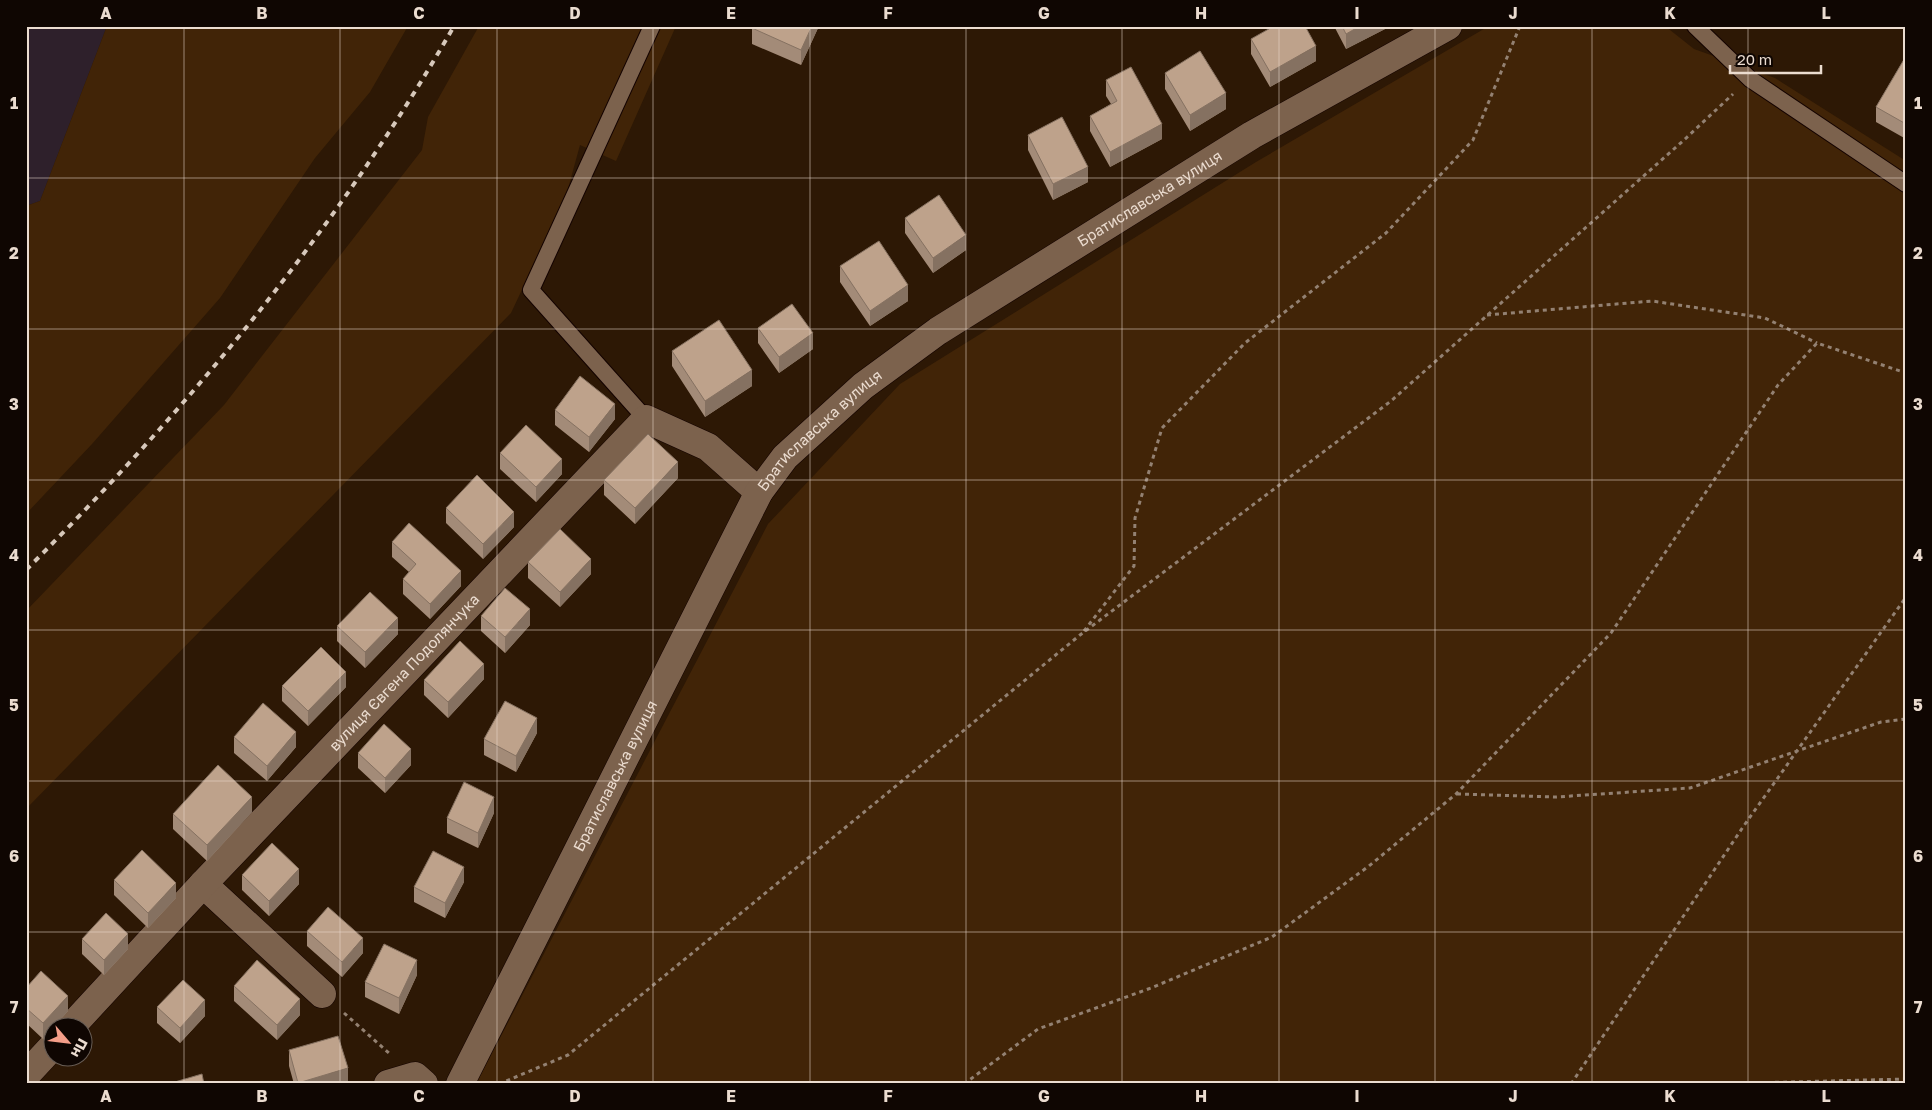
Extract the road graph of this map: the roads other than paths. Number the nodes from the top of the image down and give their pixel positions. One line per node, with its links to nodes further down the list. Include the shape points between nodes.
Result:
1 (652, 26): 5 (lane, via 532,290)
2 (1448, 26): 6 (street, Братиславська вулиця, via 1252,135 938,331 863,386 785,457)
3 (1695, 26): 4 (lane, via 1750,79)
4 (1906, 184)
5 (646, 418): 6 (street, via 708,447); 7 (street, вулиця Євгена Подолянчука)
6 (759, 492): 14 (street, Братиславська вулиця)
7 (203, 884): 8 (street); 9 (street, вулиця Євгена Подолянчука)
8 (322, 994)
9 (79, 1018)
10 (42, 1058): 11 (street)
11 (26, 1075)
12 (420, 1080): 13 (street)
13 (388, 1084)
14 (460, 1084)

